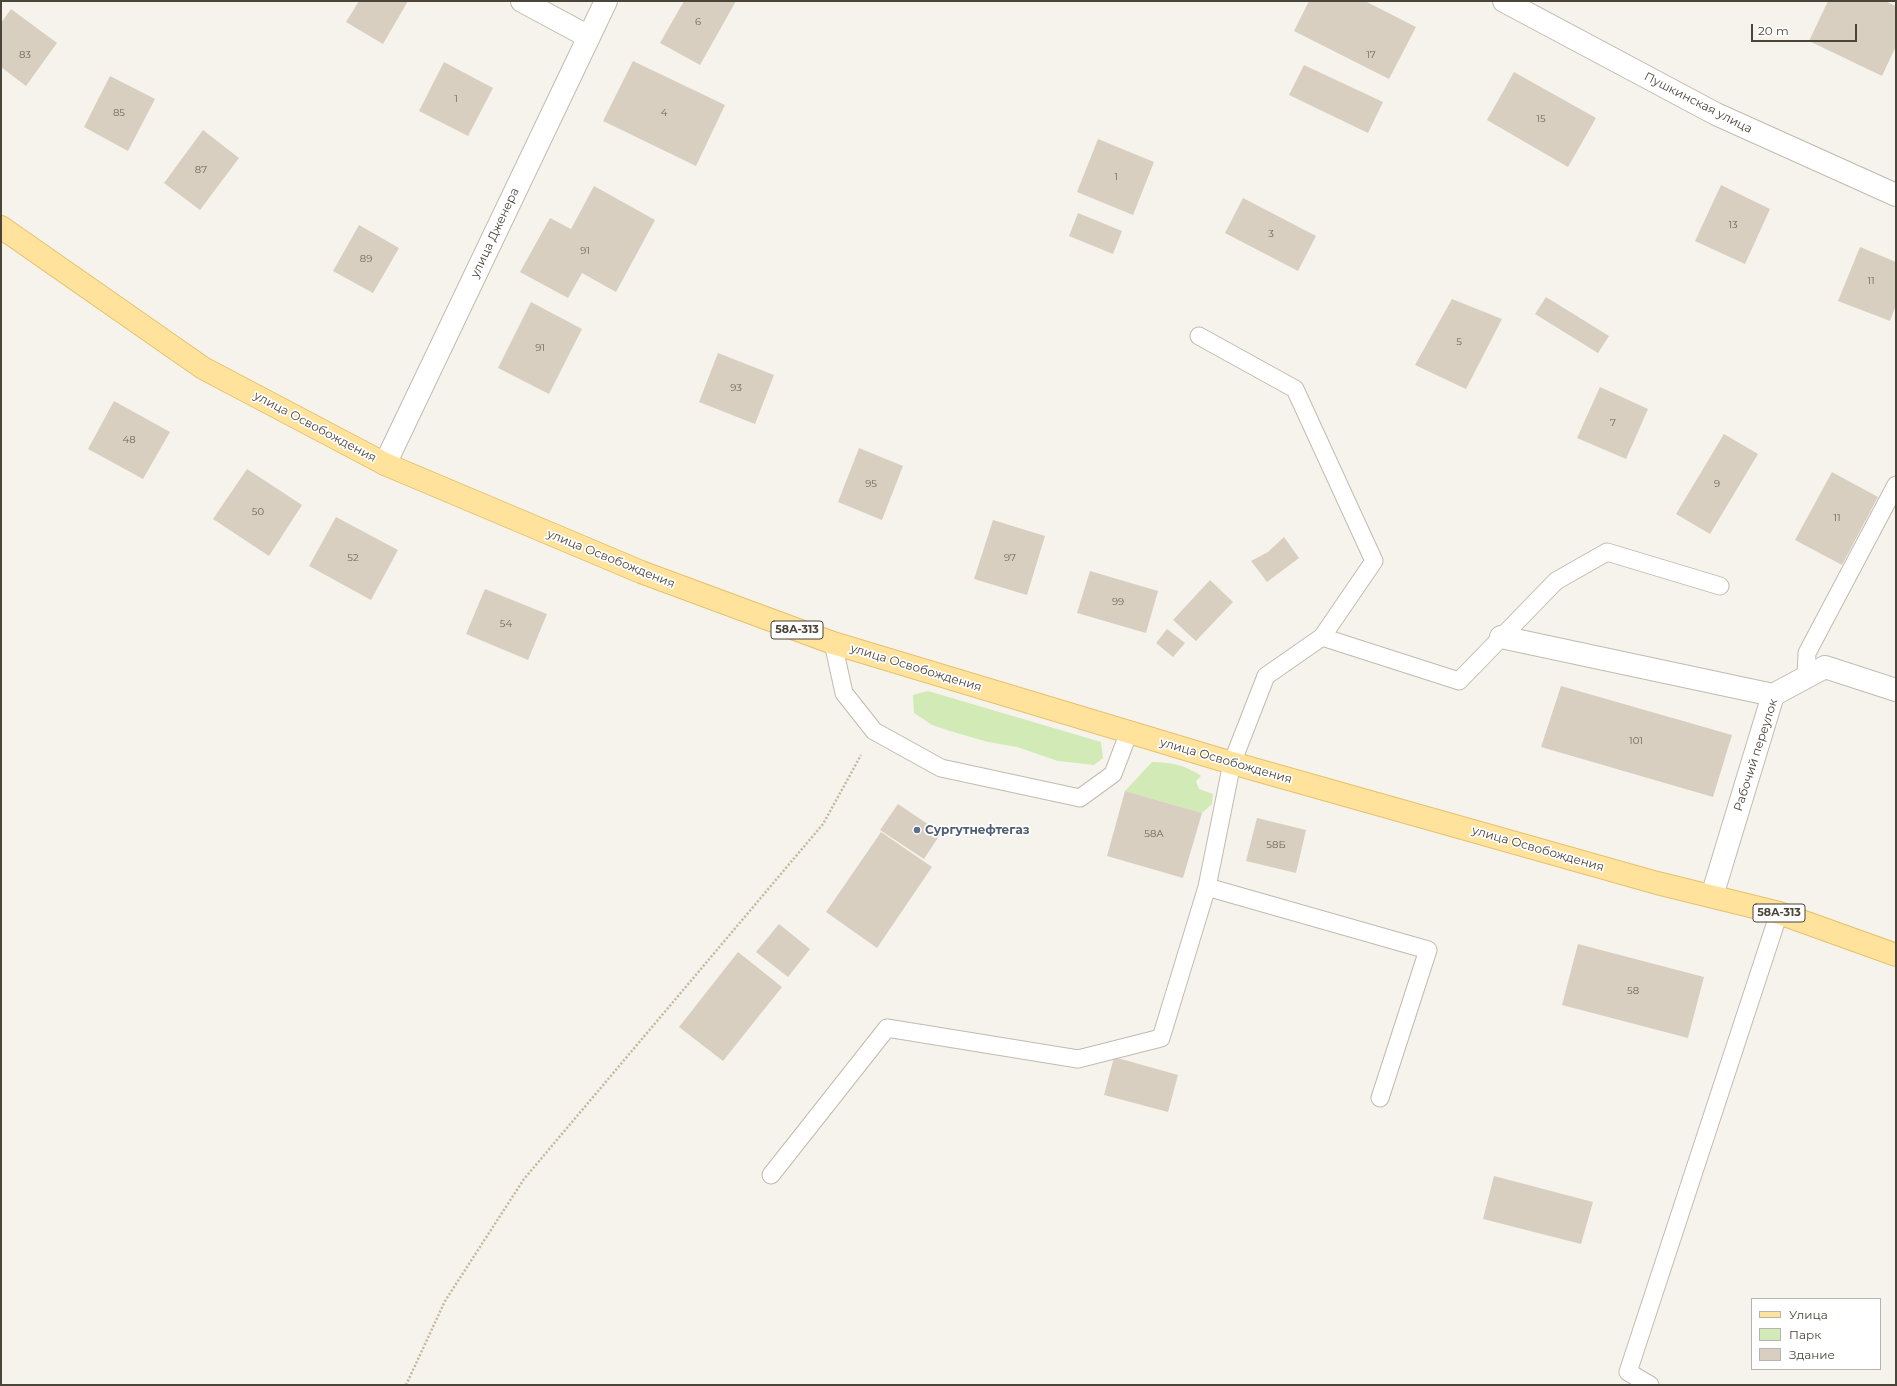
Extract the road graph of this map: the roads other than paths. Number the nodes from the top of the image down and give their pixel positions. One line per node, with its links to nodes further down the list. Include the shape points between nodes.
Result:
1 (522, 1): 4 (street)
2 (606, 1): 4 (street, улица Дженера)
3 (1504, 1): 5 (street, Пушкинская улица, via 1716,114)
4 (589, 36): 8 (street, улица Дженера)
5 (1896, 195)
6 (1, 226): 8 (main road, улица Освобождения / 58А-313, via 203,368)
7 (1199, 336): 11 (lane, via 1296,389 1374,561)
8 (385, 464): 13 (main road, улица Освобождения / 58А-313, via 641,572)
9 (1896, 485): 14 (lane, via 1807,653)
10 (1720, 586): 12 (lane, via 1608,552 1556,581)
11 (1322, 637): 12 (lane, via 1459,681); 18 (lane, via 1266,676)
12 (1501, 637): 16 (street)
13 (833, 644): 17 (main road, улица Освобождения / 58А-313); 17 (lane, via 844,693 874,731 941,768 1080,798 1113,774)
14 (1806, 677): 15 (street, Рабочий переулок, via 1825,667); 16 (street, Рабочий переулок)
15 (1896, 690)
16 (1773, 695): 20 (street, Рабочий переулок)
17 (1129, 732): 18 (main road, улица Освобождения / 58А-313)
18 (1232, 763): 19 (lane); 20 (main road, улица Освобождения / 58А-313, via 1650,881)
19 (1207, 887): 23 (lane, via 1428,950); 24 (lane, via 1161,1038 1078,1059 887,1028)
20 (1712, 896): 21 (main road, улица Освобождения / 58А-313)
21 (1779, 913): 22 (main road, улица Освобождения / 58А-313); 25 (lane, via 1628,1372)
22 (1896, 955)
23 (1380, 1098)
24 (771, 1175)
25 (1650, 1385)

